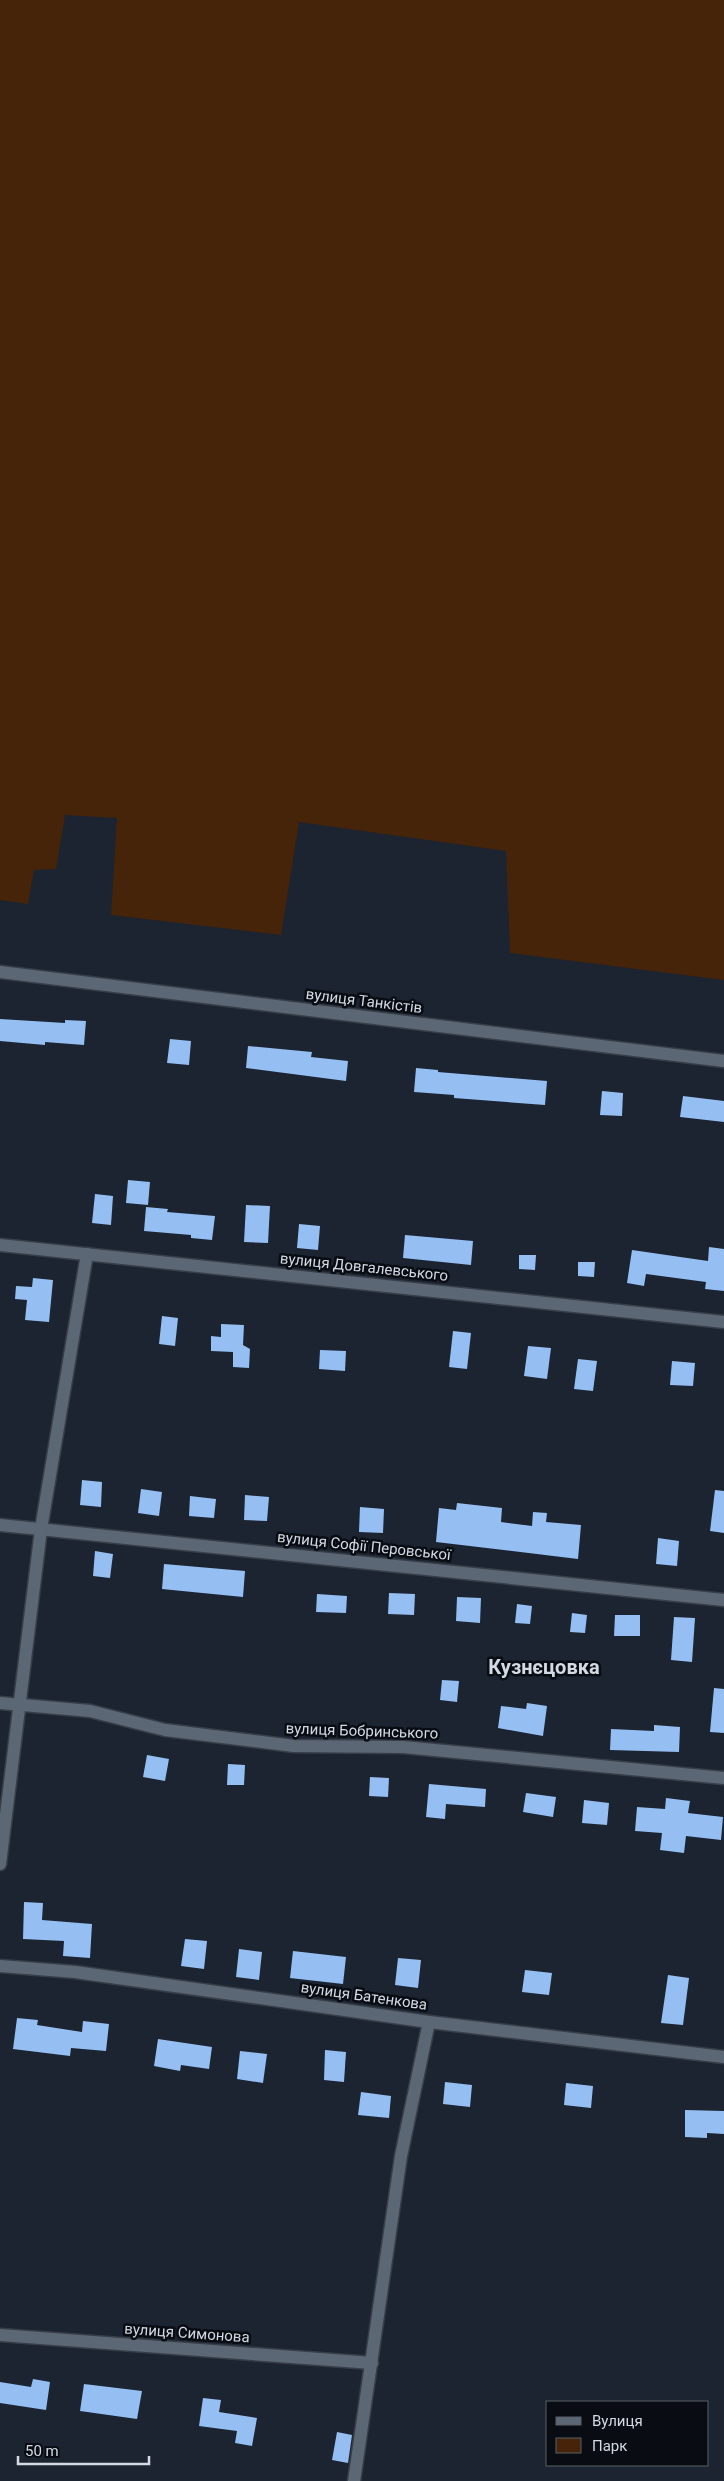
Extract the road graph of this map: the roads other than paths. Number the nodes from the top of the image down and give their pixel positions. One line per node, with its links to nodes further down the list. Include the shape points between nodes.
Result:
1 (0, 972): 2 (street, вулиця Танкістів)
2 (724, 1061)
3 (0, 1245): 4 (street, вулиця Довгалевського)
4 (87, 1254): 5 (street, вулиця Довгалевського); 7 (street)
5 (724, 1322)
6 (0, 1524): 7 (street, вулиця Софії Перовської)
7 (41, 1529): 8 (street, вулиця Софії Перовської); 10 (street)
8 (724, 1600)
9 (0, 1703): 10 (street, вулиця Бобринського)
10 (20, 1705): 11 (street, вулиця Бобринського, via 90,1711 165,1730 294,1746 403,1747); 12 (street)
11 (724, 1778)
12 (0, 1864)
13 (0, 1966): 14 (street, вулиця Батенкова, via 75,1972)
14 (429, 2022): 15 (street, вулиця Батенкова); 17 (street, via 401,2156)
15 (724, 2057)
16 (0, 2335): 17 (street, вулиця Симонова)
17 (372, 2363): 18 (street)
18 (354, 2481)

